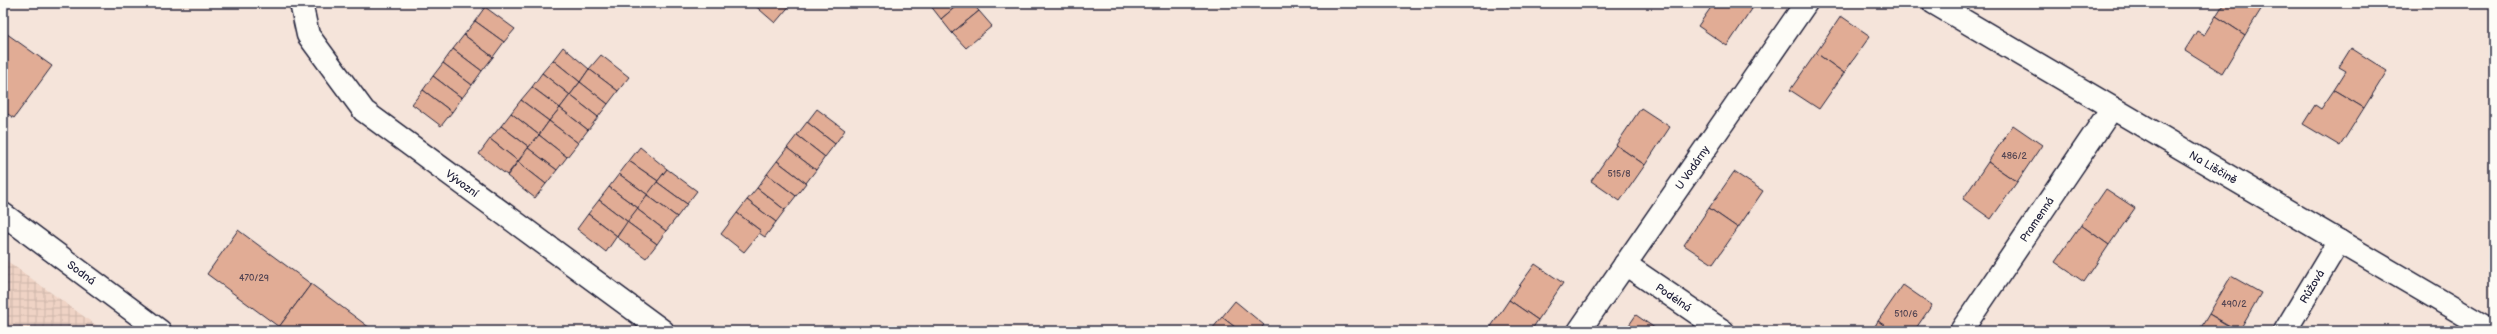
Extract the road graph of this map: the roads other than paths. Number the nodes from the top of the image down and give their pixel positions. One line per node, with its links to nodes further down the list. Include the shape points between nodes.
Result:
1 (301, 3): 9 (street, Vývozní, via 308,35 364,111)
2 (1806, 3): 7 (street, U Vodárny)
3 (1934, 3): 4 (street, Na Liščině)
4 (2112, 108): 6 (street, Na Liščině); 12 (street, Pramenná)
5 (3, 214): 8 (street, Sodná)
6 (2339, 241): 13 (street, Růžová); 14 (street, Na Liščině)
7 (1625, 264): 10 (street, U Vodárny); 11 (street, Podélná)
8 (160, 331)
9 (664, 331)
10 (1579, 331)
11 (1723, 331)
12 (1961, 331)
13 (2285, 331)
14 (2492, 331)

